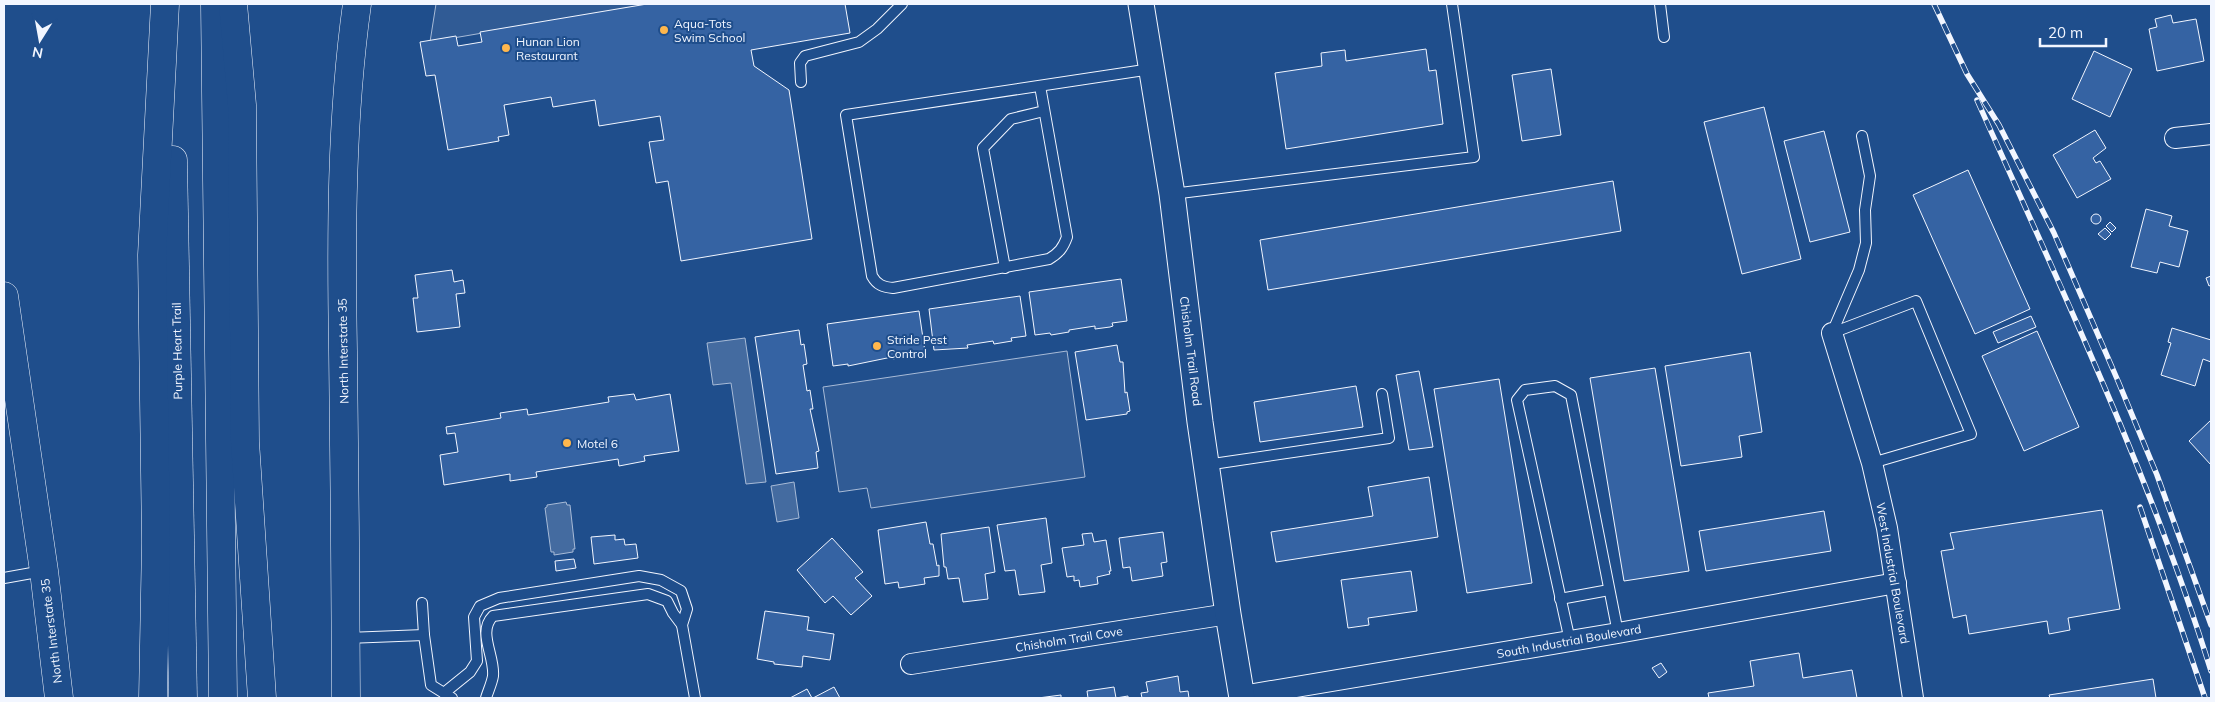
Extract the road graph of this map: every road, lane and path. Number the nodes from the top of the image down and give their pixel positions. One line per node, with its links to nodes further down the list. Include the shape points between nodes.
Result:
1 (165, 4): 42 (main road, via 152,255 156,542)
2 (170, 4): 43 (main road, Purple Heart Trail)
3 (214, 4): 44 (main road)
4 (233, 4): 45 (main road, via 242,105 245,442)
5 (357, 4): 36 (main road, North Interstate 35, via 343,166)
6 (902, 4): 12 (lane, via 877,30 859,42 805,56 800,63)
7 (1141, 4): 11 (street, Chisholm Trail Road)
8 (1452, 4): 18 (lane, via 1474,157)
9 (1660, 4): 10 (lane)
10 (1664, 37)
11 (1151, 69): 13 (lane); 18 (street, Chisholm Trail Road)
12 (801, 82)
13 (1040, 86): 14 (lane); 19 (lane, via 846,115 872,276 876,282 893,288)
14 (1044, 110): 19 (lane, via 1011,119 984,148); 19 (lane, via 1067,237 1064,246 1049,259)
15 (2211, 134): 17 (street)
16 (1862, 136): 21 (lane, via 1870,176 1865,210 1866,243 1859,270)
17 (2175, 138)
18 (1172, 194): 25 (street, Chisholm Trail Road)
19 (1005, 268)
20 (4, 296): 22 (main road, North Interstate 35)
21 (1832, 333): 24 (street, West Industrial Boulevard); 24 (lane, via 1916,300 1971,434)
22 (9, 364): 26 (main road, North Interstate 35)
23 (1382, 394): 25 (lane, via 1389,438)
24 (1872, 463): 28 (street, West Industrial Boulevard)
25 (1206, 465): 32 (street, Chisholm Trail Road)
26 (44, 571): 27 (lane); 41 (main road, North Interstate 35)
27 (4, 578)
28 (1896, 583): 34 (street, South Industrial Boulevard); 49 (street, West Industrial Boulevard)
29 (1609, 590): 30 (lane); 30 (lane, via 1571,395 1556,386 1524,390 1517,400); 34 (lane)
30 (1560, 599): 37 (lane)
31 (422, 602): 35 (lane)
32 (1228, 614): 38 (street, Chisholm Trail Cove); 40 (street, Chisholm Trail Road)
33 (682, 625): 39 (lane, via 687,609 681,591 662,580 639,576 499,598 480,606 474,617 477,661); 47 (lane, via 667,601 648,594 493,616 487,622 486,630 493,675); 48 (lane)
34 (1618, 633): 37 (street, South Industrial Boulevard)
35 (424, 635): 36 (lane); 39 (lane, via 431,685)
36 (346, 638): 46 (main road, North Interstate 35)
37 (1570, 641): 40 (street, South Industrial Boulevard)
38 (911, 664)
39 (448, 696)
40 (1242, 697)
41 (59, 698)
42 (153, 698)
43 (183, 698)
44 (223, 698)
45 (262, 698)
46 (346, 698)
47 (486, 698)
48 (696, 698)
49 (1913, 698)

